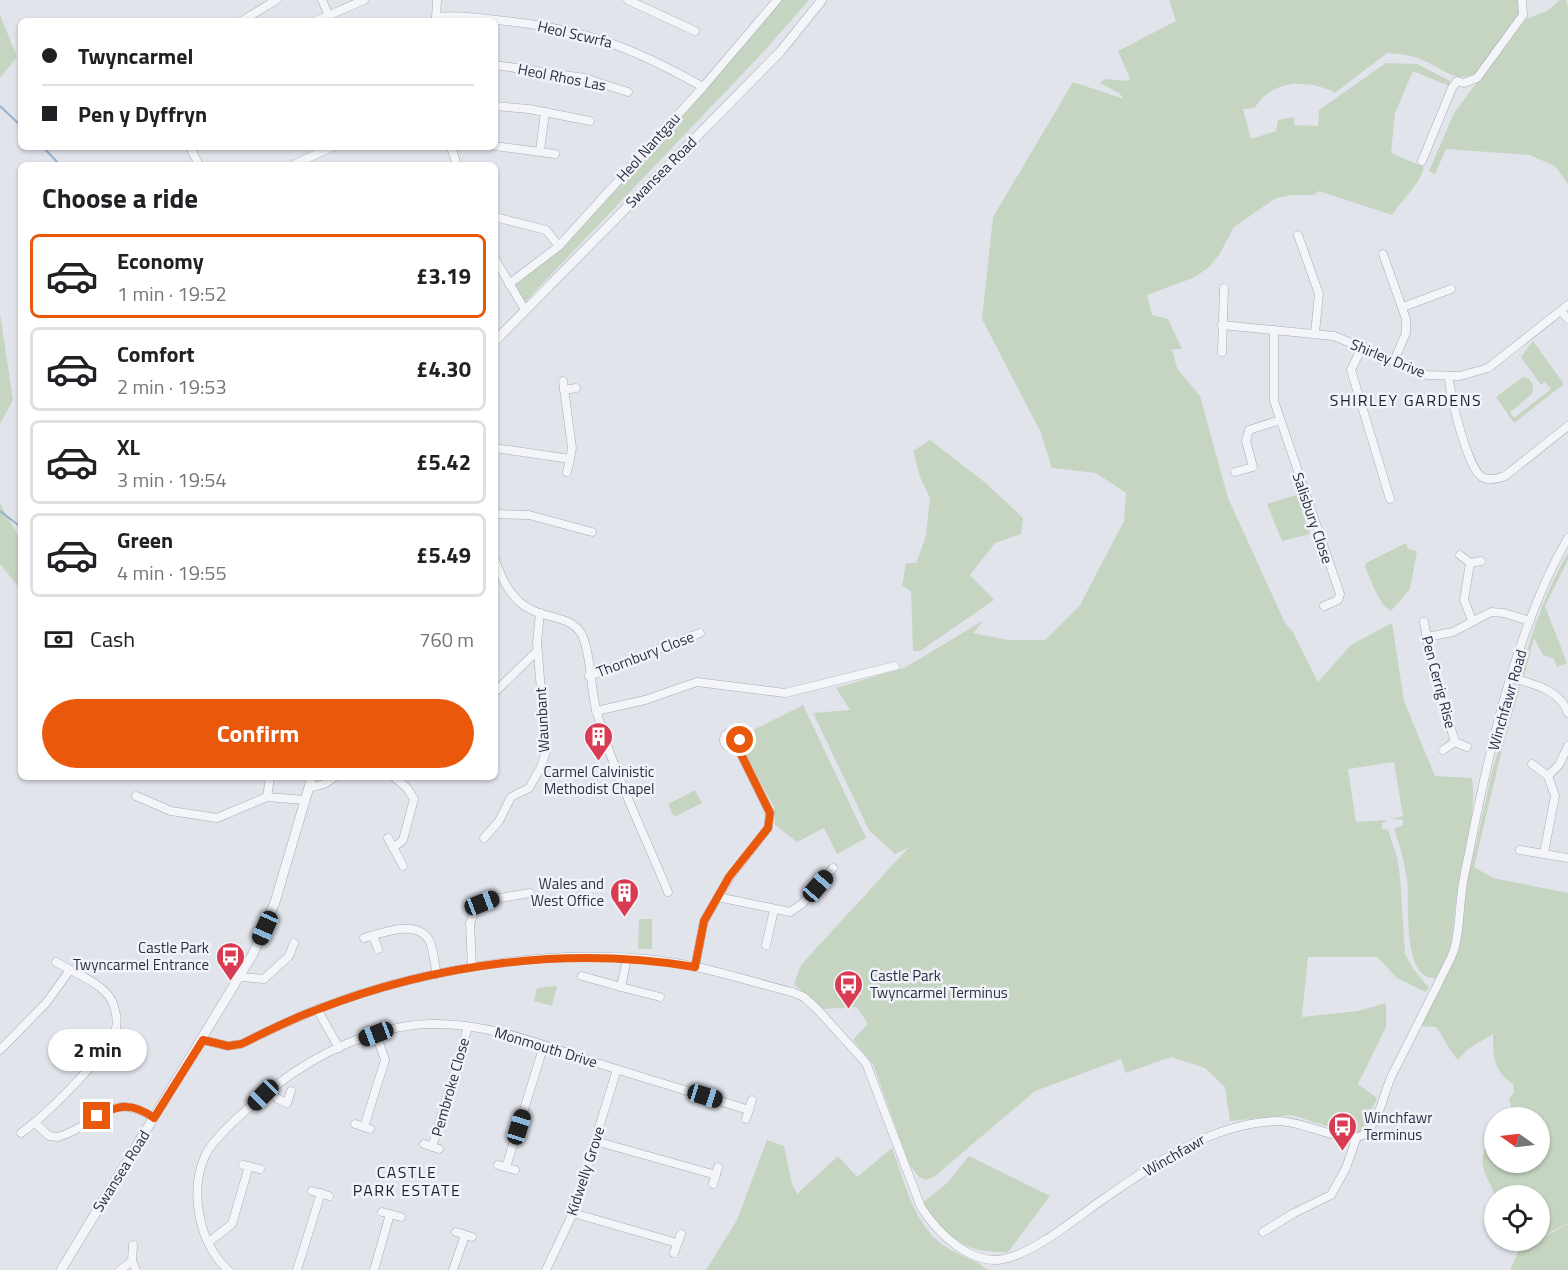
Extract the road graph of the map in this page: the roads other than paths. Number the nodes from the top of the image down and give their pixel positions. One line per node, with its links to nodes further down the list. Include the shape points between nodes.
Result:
1 (276, 0): 10 (street)
2 (322, 0): 9 (street)
3 (364, 0): 9 (street)
4 (437, 0): 12 (street)
5 (628, 0): 16 (street)
6 (777, 0): 18 (street, Heol Nantgau)
7 (822, 0): 39 (street, Swansea Road, via 780,52)
8 (1522, 0): 27 (street, via 1523,15 1477,78 1464,83 1457,81 1452,88)
9 (328, 14): 11 (street)
10 (247, 18)
11 (321, 18)
12 (436, 18)
13 (454, 18): 14 (street, Heol Scwrfa)
14 (481, 18)
15 (498, 20): 18 (street, Heol Scwrfa, via 604,39 652,58)
16 (695, 31)
17 (498, 65): 19 (street, Heol Rhos Las, via 584,78)
18 (703, 87): 31 (street, Heol Nantgau)
19 (628, 92)
20 (498, 106): 21 (street)
21 (545, 112): 22 (street); 25 (street)
22 (590, 121)
23 (498, 146): 25 (street)
24 (326, 150): 28 (street)
25 (540, 151): 26 (street)
26 (555, 154)
27 (1422, 161)
28 (300, 162)
29 (498, 218): 31 (street, via 546,230)
30 (1298, 235): 43 (street, via 1319,294)
31 (559, 246): 34 (street, Heol Nantgau)
32 (1383, 254): 37 (street)
33 (498, 264): 34 (street)
34 (509, 284): 39 (street)
35 (1224, 288): 41 (street)
36 (1451, 289): 37 (street)
37 (1403, 307): 47 (street, via 1406,333)
38 (1565, 308): 40 (street); 48 (street, Shirley Drive, via 1488,368 1469,375)
39 (525, 310): 44 (street, Swansea Road)
40 (1568, 319)
41 (1222, 325): 42 (street, Shirley Drive); 46 (street)
42 (1274, 330): 43 (street, Shirley Drive); 50 (street, Salisbury Close, via 1273,391)
43 (1315, 333): 45 (street, Shirley Drive)
44 (498, 338)
45 (1362, 347): 47 (street, Shirley Drive); 56 (street, via 1351,370)
46 (1221, 352)
47 (1394, 361): 48 (street, Shirley Drive, via 1427,375)
48 (1449, 376): 51 (street, via 1473,467 1482,477 1504,476)
49 (576, 388): 53 (street, via 563,386 572,448)
50 (1280, 420): 55 (street, via 1249,430 1246,441 1253,466); 64 (street, Salisbury Close, via 1340,594 1338,600)
51 (1568, 426)
52 (498, 448): 53 (street)
53 (570, 459): 54 (street)
54 (567, 472)
55 (1235, 472)
56 (1390, 499)
57 (498, 514): 58 (street, via 529,515)
58 (592, 532)
59 (1568, 538): 67 (street, Winchfawr Road)
60 (1460, 555): 62 (street)
61 (1481, 561): 62 (street)
62 (1470, 563): 66 (street, via 1464,600)
63 (498, 567): 65 (street, via 507,587 528,608)
64 (1324, 606)
65 (540, 613): 71 (street, Waunbant); 73 (street, via 578,628 584,638)
66 (1472, 620): 67 (street, via 1498,611); 70 (street, via 1453,632)
67 (1530, 621): 74 (street, Winchfawr Road)
68 (1424, 622): 70 (street, Pen Cerrig Rise)
69 (700, 633): 73 (street, Thornbury Close)
70 (1427, 637): 78 (street, Pen Cerrig Rise)
71 (537, 651): 75 (street, Waunbant); 94 (street, Waunbant, via 546,751 529,788 511,797 499,821)
72 (896, 666): 76 (street, via 785,693 697,682)
73 (589, 676): 76 (street)
74 (1512, 678): 77 (street, via 1549,690); 137 (street, Winchfawr Road, via 1482,786 1454,949 1374,1119 1367,1132)
75 (498, 689)
76 (596, 711): 101 (street)
77 (1568, 713)
78 (1455, 742): 81 (street, Pen Cerrig Rise); 82 (street, Pen Cerrig Rise)
79 (737, 746): 103 (street, via 770,813 768,828)
80 (1568, 746): 84 (street, via 1560,765)
81 (1467, 747)
82 (1443, 750)
83 (1532, 764): 84 (street)
84 (1548, 776): 97 (street, via 1555,796)
85 (270, 780): 91 (street)
86 (311, 780): 89 (street, Swansea Road)
87 (330, 780): 89 (street)
88 (398, 780): 95 (street, via 414,799 404,840)
89 (309, 788): 92 (street, Swansea Road)
90 (136, 796): 91 (street, via 171,811 217,818)
91 (267, 797): 92 (street)
92 (305, 800): 117 (street, Swansea Road, via 275,902)
93 (388, 838): 95 (street)
94 (484, 838)
95 (393, 848): 99 (street)
96 (1520, 850): 97 (street)
97 (1544, 853): 98 (street)
98 (1568, 858)
99 (403, 866)
100 (833, 868): 104 (street, via 802,904 790,912)
101 (668, 892)
102 (530, 893): 112 (street, via 494,898 477,907 470,923)
103 (718, 897): 104 (street); 113 (street, via 704,921)
104 (774, 910): 108 (street)
105 (373, 936): 106 (street); 109 (street); 115 (street, via 407,929 425,935)
106 (364, 938)
107 (294, 943): 117 (street, via 289,956 264,979)
108 (766, 945)
109 (378, 949)
110 (627, 958): 112 (street, Winchfawr, via 540,960); 113 (street, Winchfawr); 118 (street)
111 (56, 962): 114 (street)
112 (472, 967): 115 (street, Winchfawr)
113 (695, 967): 137 (street, Winchfawr, via 804,997 869,1070 921,1207 953,1244 987,1258 1004,1259 1047,1239 1127,1182 1220,1131 1262,1122 1293,1121)
114 (70, 970): 126 (street, via 46,1003); 134 (street, via 107,994 115,1010 116,1029 96,1057)
115 (437, 974): 120 (street, Winchfawr)
116 (582, 976): 118 (street)
117 (241, 977): 123 (street, Swansea Road)
118 (621, 987): 119 (street)
119 (660, 997)
120 (317, 1009): 123 (street, Winchfawr, via 241,1044 228,1046); 125 (street)
121 (468, 1027): 122 (street, Monmouth Drive, via 429,1024); 124 (street, Monmouth Drive); 139 (street, Pembroke Close)
122 (376, 1034): 125 (street, Monmouth Drive); 135 (street, via 385,1060)
123 (203, 1040): 132 (street, Swansea Road)
124 (544, 1045): 127 (street, Monmouth Drive); 141 (street, via 502,1166)
125 (339, 1048): 128 (street, Monmouth Drive, via 298,1068)
126 (0, 1050)
127 (617, 1069): 131 (street, Monmouth Drive); 138 (street, Kidwelly Grove)
128 (269, 1090): 129 (street, via 287,1103); 149 (street, Monmouth Drive, via 206,1152 199,1170 197,1199)
129 (291, 1091)
130 (752, 1100): 131 (street)
131 (749, 1110): 133 (street)
132 (154, 1118): 134 (street, via 140,1108 114,1107 58,1137 49,1136); 154 (street, Swansea Road)
133 (746, 1119)
134 (35, 1123): 136 (street)
135 (363, 1127)
136 (21, 1133)
137 (1356, 1139): 147 (street, via 1346,1168 1330,1195)
138 (595, 1141): 142 (street, via 717,1171); 144 (street, Kidwelly Grove)
139 (432, 1147)
140 (260, 1169): 149 (street, via 246,1166 232,1224)
141 (515, 1170)
142 (713, 1184)
143 (321, 1193): 158 (street)
144 (573, 1213): 150 (street); 161 (street, Kidwelly Grove)
145 (401, 1217): 159 (street, via 386,1213)
146 (456, 1232): 160 (street, via 469,1236)
147 (1263, 1232)
148 (681, 1234): 150 (street)
149 (209, 1242): 157 (street, Monmouth Drive)
150 (677, 1244): 152 (street)
151 (133, 1245): 153 (street)
152 (674, 1252)
153 (132, 1261): 155 (street); 156 (street)
154 (61, 1270)
155 (120, 1270)
156 (136, 1270)
157 (228, 1270)
158 (297, 1270)
159 (374, 1270)
160 (453, 1270)
161 (546, 1270)

